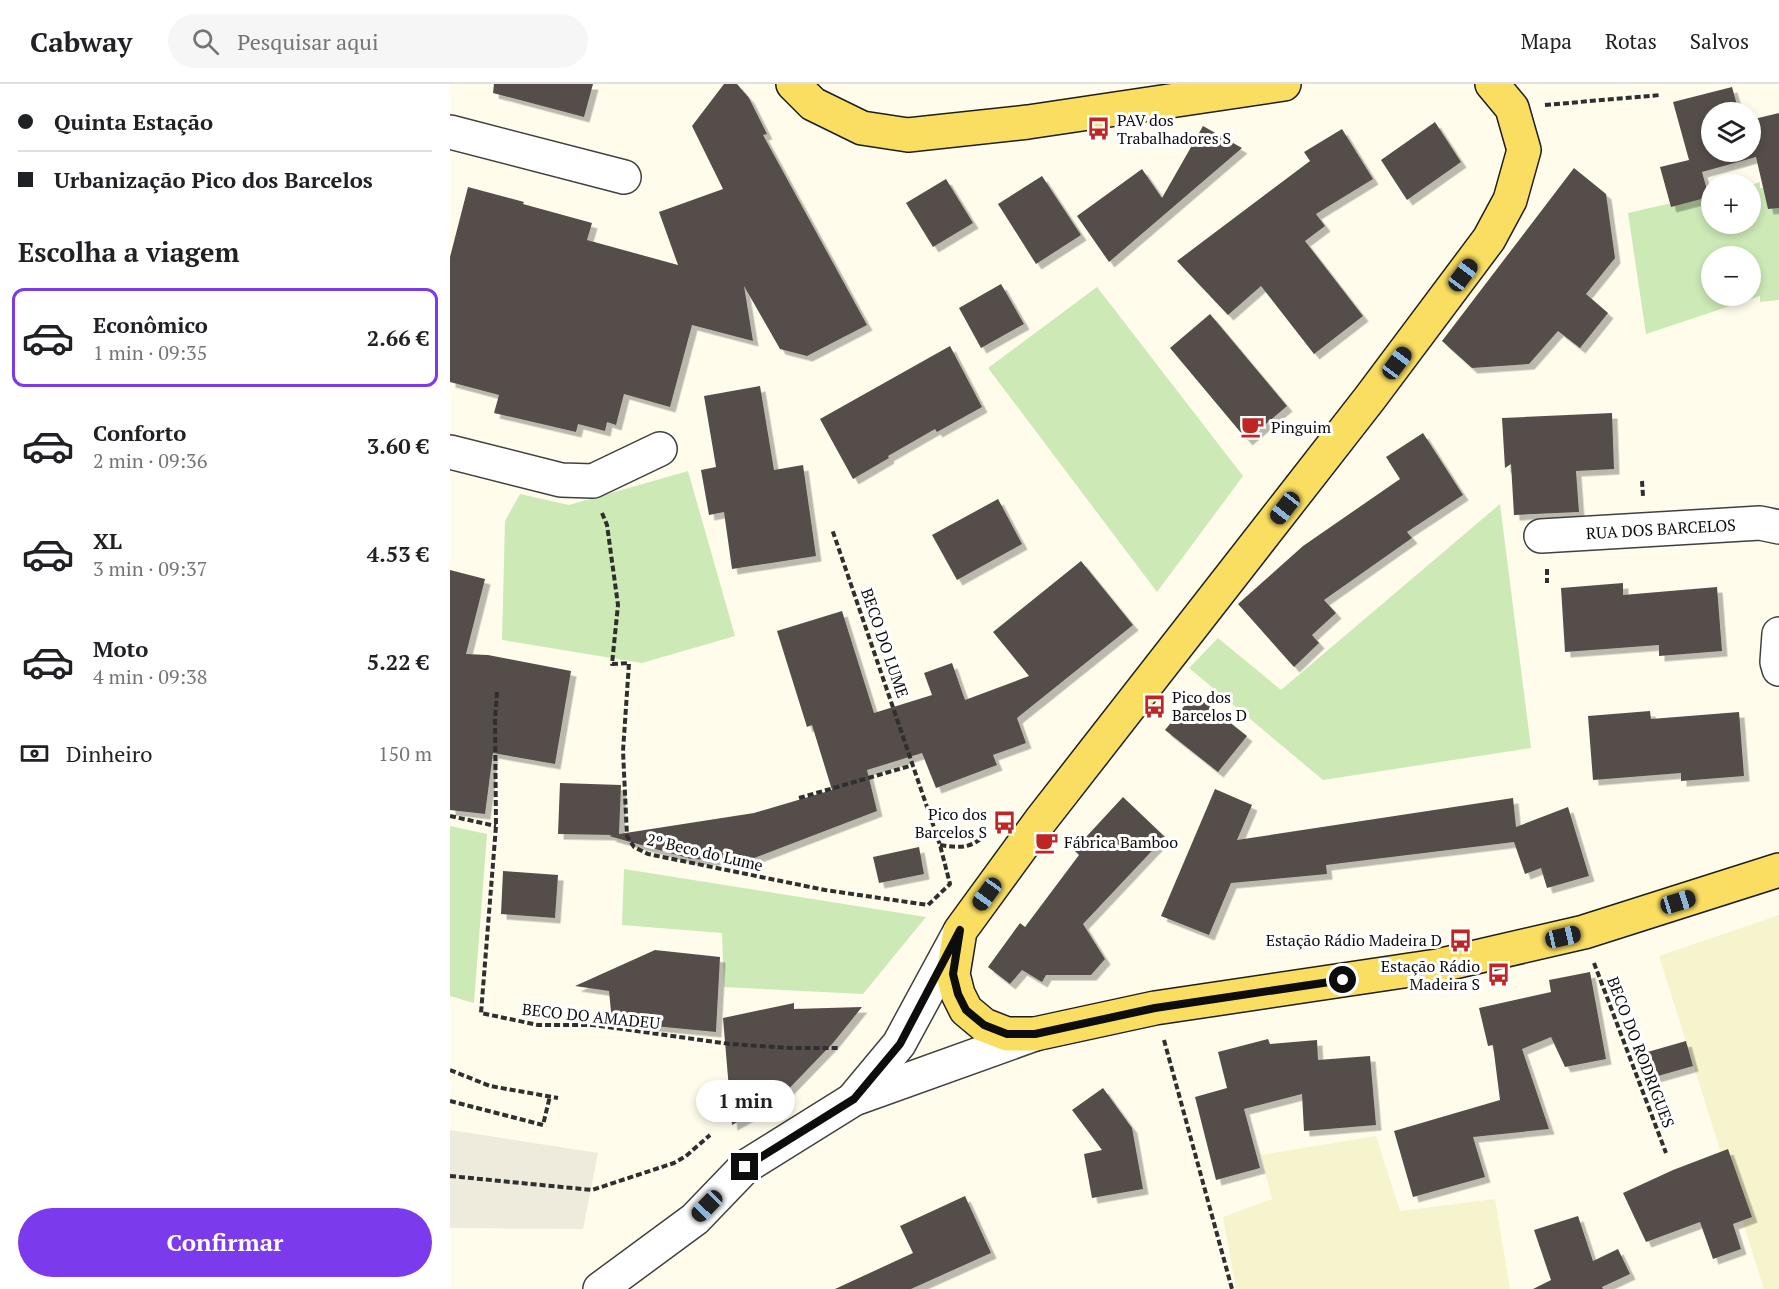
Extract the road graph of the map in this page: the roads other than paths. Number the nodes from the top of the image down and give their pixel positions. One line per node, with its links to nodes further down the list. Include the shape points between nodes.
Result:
1 (793, 84): 2 (main road, via 813,104 862,128 908,135 1028,122)
2 (1284, 84)
3 (1492, 84): 13 (main road, via 1512,108 1524,150 1510,200 1489,239)
4 (450, 132): 5 (street)
5 (624, 177)
6 (660, 449): 7 (street, via 593,482 561,480)
7 (450, 452)
8 (1779, 526): 9 (street, RUA DOS BARCELOS, via 1760,523)
9 (1541, 536)
10 (1779, 634): 11 (street)
11 (1779, 669)
12 (1779, 870): 14 (main road, via 1584,932 1437,966 1155,1008)
13 (960, 930): 14 (main road, via 953,974 966,1010 984,1025 1007,1034); 15 (street, via 900,1044)
14 (1035, 1034): 15 (street)
15 (854, 1099): 16 (street, via 745,1167 694,1219)
16 (600, 1289)

